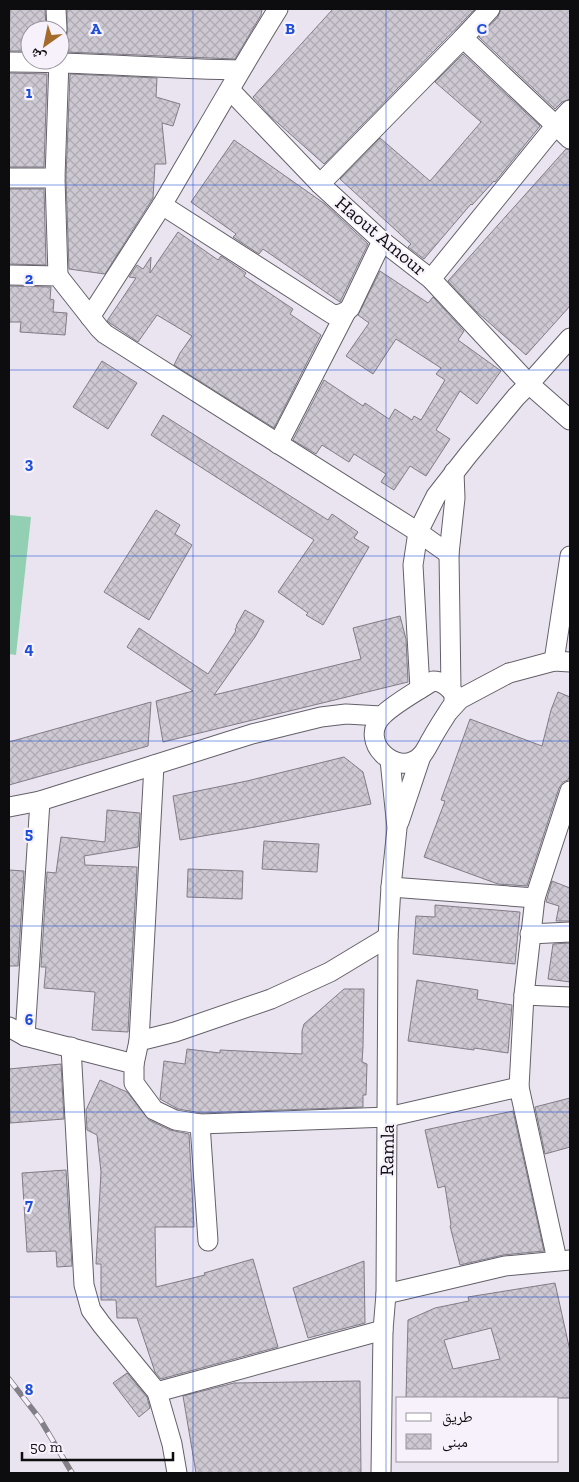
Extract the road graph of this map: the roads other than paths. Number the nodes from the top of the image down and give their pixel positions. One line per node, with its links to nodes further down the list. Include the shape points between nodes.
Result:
1 (278, 9): 6 (street)
2 (490, 9): 3 (street)
3 (463, 38): 9 (street); 13 (street)
4 (70, 62): 6 (street, via 180,70)
5 (59, 70): 12 (street)
6 (240, 70): 7 (street)
7 (230, 90): 13 (street, Haout Amour); 14 (street)
8 (570, 110): 9 (street)
9 (556, 125): 10 (street); 18 (street)
10 (570, 139)
11 (9, 178): 12 (street)
12 (55, 178): 17 (street)
13 (320, 184): 15 (street, Haout Amour)
14 (162, 205): 19 (street, via 332,314); 20 (street)
15 (382, 241): 18 (street, Haout Amour); 19 (street)
16 (9, 276): 17 (street)
17 (58, 276): 20 (street)
18 (431, 279): 22 (street, Haout Amour)
19 (346, 312): 24 (street)
20 (90, 317): 24 (street, via 105,334)
21 (570, 338): 22 (street)
22 (529, 384): 23 (street, Haout Amour); 25 (street)
23 (570, 420)
24 (278, 444): 26 (street)
25 (454, 472): 26 (street, via 436,496); 27 (street, via 455,498)
26 (418, 532): 27 (street); 30 (street, via 413,565)
27 (449, 554): 31 (street)
28 (570, 556): 29 (street)
29 (562, 662): 31 (street, via 509,674)
30 (420, 689): 31 (street, via 438,681 443,683); 32 (street)
31 (454, 700): 33 (street)
32 (381, 716): 34 (street, via 374,737 382,754); 35 (street, via 321,716)
33 (421, 756): 34 (street, via 411,762); 40 (street)
34 (390, 760): 40 (street)
35 (154, 765): 37 (street); 50 (street)
36 (570, 791): 39 (street)
37 (40, 801): 38 (street); 49 (street)
38 (9, 807)
39 (566, 815): 42 (street)
40 (397, 828): 41 (street, Ramla)
41 (391, 887): 42 (street); 45 (street, Ramla)
42 (535, 898): 44 (street)
43 (570, 932): 44 (street)
44 (530, 934): 46 (street)
45 (388, 936): 50 (street, via 330,972 271,999); 54 (street, Ramla)
46 (524, 995): 47 (street); 53 (street)
47 (570, 997)
48 (9, 1027): 49 (street)
49 (25, 1036): 51 (street)
50 (139, 1041): 52 (street)
51 (71, 1047): 52 (street); 60 (street, via 84,1285 91,1310)
52 (134, 1064): 55 (street, via 134,1083 154,1110 175,1120)
53 (519, 1087): 54 (street); 57 (street)
54 (388, 1117): 55 (street); 58 (street, Ramla)
55 (200, 1124): 56 (street)
56 (208, 1241)
57 (563, 1260): 58 (street, via 505,1266)
58 (386, 1294): 59 (street, Ramla)
59 (383, 1330): 60 (street); 62 (street, Ramla)
60 (157, 1392): 61 (street)
61 (178, 1473)
62 (381, 1473)

